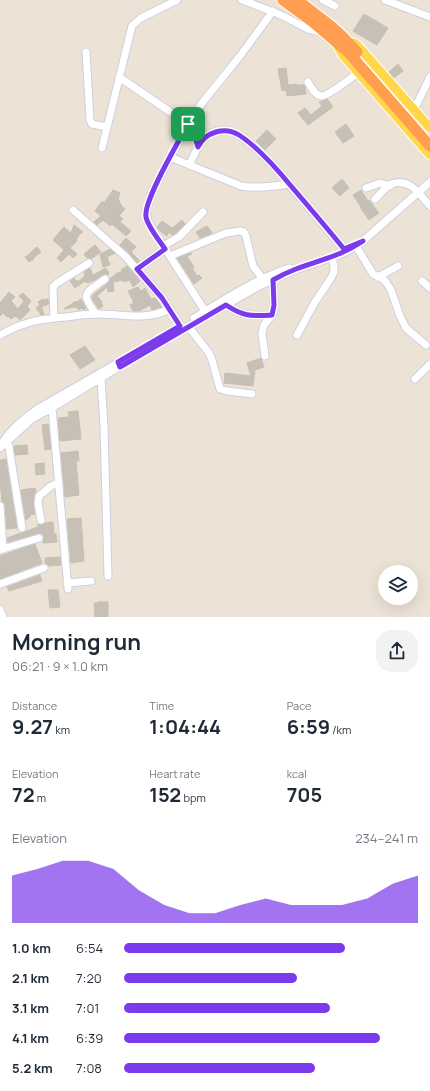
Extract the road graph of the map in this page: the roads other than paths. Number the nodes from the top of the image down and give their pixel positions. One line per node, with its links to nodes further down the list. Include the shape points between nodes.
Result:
1 (177, 0): 15 (street, via 141,18 132,26)
2 (242, 0): 8 (street)
3 (283, 0): 10 (highway)
4 (297, 0): 11 (highway)
5 (323, 0): 7 (street)
6 (385, 0): 9 (street)
7 (335, 6)
8 (273, 11): 10 (street, via 304,28); 19 (street)
9 (429, 14)
10 (326, 32): 11 (highway)
11 (338, 38): 12 (highway); 14 (main road, via 343,55); 18 (main road, via 358,46)
12 (350, 50): 22 (highway); 23 (highway)
13 (86, 52): 20 (street, via 90,120 92,124)
14 (358, 73): 17 (street, via 323,96 315,93); 26 (main road)
15 (119, 77): 19 (street); 20 (street)
16 (430, 77): 18 (street)
17 (308, 82)
18 (414, 110): 21 (main road)
19 (188, 124): 24 (street); 27 (street)
20 (107, 127): 25 (street)
21 (430, 128)
22 (430, 136)
23 (430, 146)
24 (198, 147): 28 (street); 30 (street, via 200,141 214,132 222,130 239,134)
25 (102, 148)
26 (430, 156)
27 (170, 157): 28 (street); 40 (street, via 152,192 146,211 148,222)
28 (189, 165): 30 (street, via 247,187)
29 (430, 182): 33 (street)
30 (290, 184): 41 (street)
31 (390, 186): 32 (street, via 380,183); 33 (street, via 405,183); 34 (street)
32 (366, 188)
33 (418, 192): 35 (street); 38 (street)
34 (375, 199)
35 (430, 206)
36 (73, 210): 46 (street)
37 (203, 212): 40 (street, via 179,237)
38 (363, 241): 39 (street); 41 (street)
39 (356, 246): 43 (street); 47 (street, via 370,270)
40 (164, 248): 42 (street); 46 (street)
41 (344, 249): 48 (street)
42 (170, 256): 48 (street, via 240,231 246,236 253,266); 55 (street)
43 (332, 257): 50 (street); 61 (street, via 334,272)
44 (88, 262): 58 (street, via 53,287)
45 (398, 266): 47 (street)
46 (137, 269): 54 (street)
47 (378, 277): 62 (street, via 386,282 391,290 402,323)
48 (262, 278): 55 (street)
49 (105, 279): 56 (street, via 86,295 89,305)
50 (273, 280): 53 (street); 57 (street)
51 (422, 281): 52 (street)
52 (430, 288)
53 (226, 305): 57 (street, via 248,315); 59 (street)
54 (170, 309): 56 (street, via 147,316); 59 (street)
55 (205, 311): 59 (street)
56 (96, 314): 58 (street)
57 (272, 315): 63 (street, via 264,325 262,333)
58 (54, 318): 60 (street, via 25,324)
59 (184, 326): 64 (street); 68 (street, via 208,353 220,389)
60 (0, 335)
61 (297, 335)
62 (426, 344)
63 (265, 356)
64 (119, 364): 66 (street); 71 (street, via 39,408 9,433)
65 (430, 364): 67 (street)
66 (101, 379): 69 (street); 79 (street)
67 (415, 379)
68 (252, 394)
69 (52, 408): 70 (street, via 32,419); 72 (street)
70 (8, 441): 71 (street); 75 (street)
71 (0, 445)
72 (59, 483): 74 (street, via 39,496); 80 (street, via 67,586)
73 (0, 506): 77 (street)
74 (41, 520)
75 (22, 528)
76 (39, 538): 77 (street)
77 (2, 549)
78 (44, 568): 81 (street)
79 (108, 576)
80 (91, 580)
81 (0, 584)
82 (0, 610): 83 (street)
83 (3, 617)

